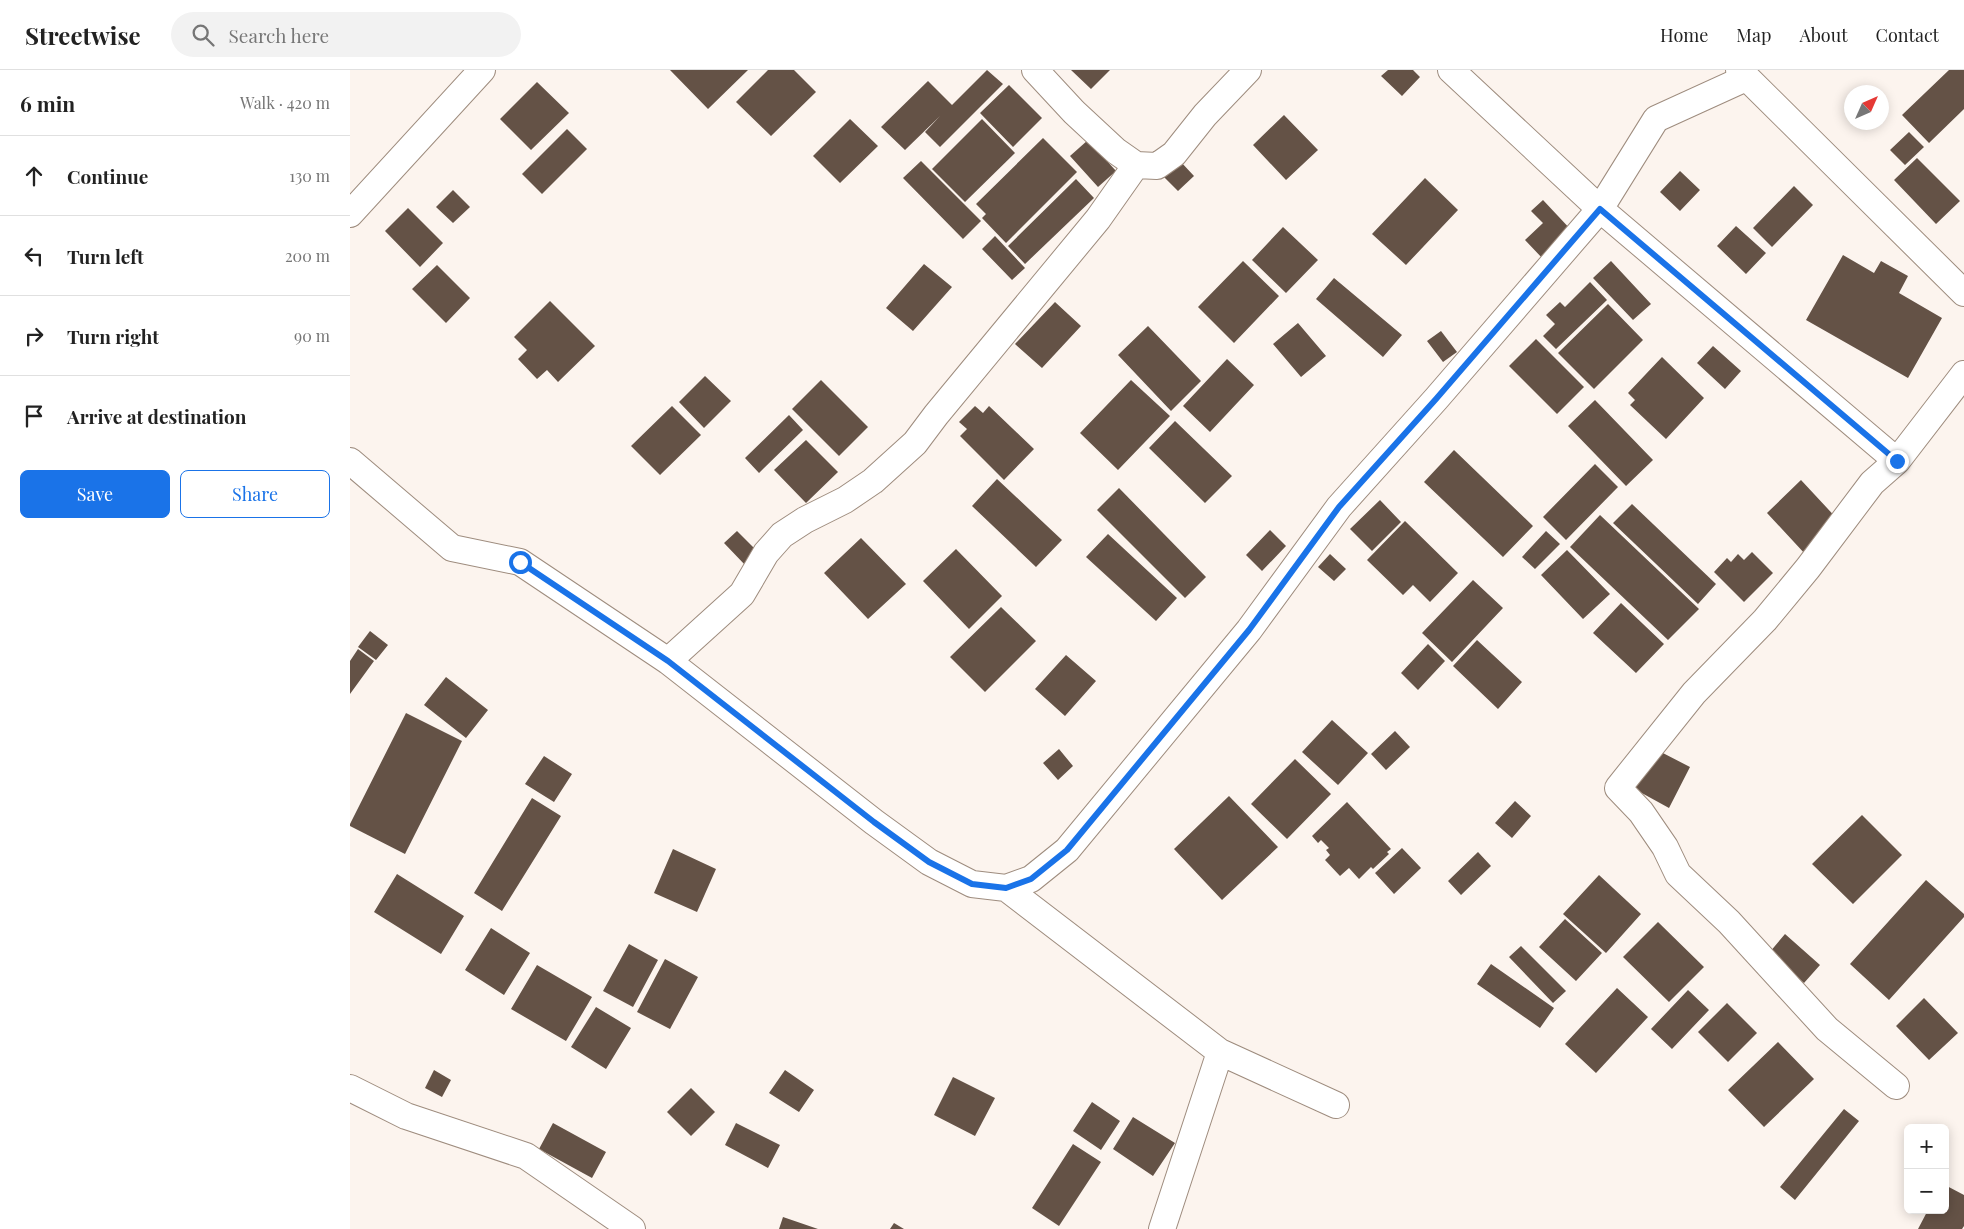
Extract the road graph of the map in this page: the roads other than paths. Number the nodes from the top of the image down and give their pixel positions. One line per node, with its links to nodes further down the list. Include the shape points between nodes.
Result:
1 (482, 70): 8 (street)
2 (1035, 70): 6 (street, via 1074,112)
3 (1248, 70): 6 (street, via 1205,115 1174,154 1157,166)
4 (1451, 70): 7 (street)
5 (1742, 74): 7 (street, via 1656,119); 9 (street)
6 (1136, 165): 13 (street, via 1098,219 915,443 873,481 782,535 766,553 742,594)
7 (1600, 209): 12 (street); 14 (street, via 1339,507 1249,630 1067,850 1031,879)
8 (350, 214)
9 (1964, 292)
10 (1964, 374): 12 (street)
11 (350, 461): 13 (street, via 452,548 520,562)
12 (1897, 461): 16 (street, via 1872,483 1808,568 1694,693 1618,788 1641,812 1665,847 1678,874 1729,922 1827,1029)
13 (668, 661): 14 (street, via 929,862 972,884)
14 (1006, 888): 15 (street)
15 (1220, 1052): 18 (street); 20 (street)
16 (1896, 1086)
17 (350, 1088): 19 (street, via 406,1116 526,1156)
18 (1336, 1105)
19 (632, 1229)
20 (1162, 1229)

